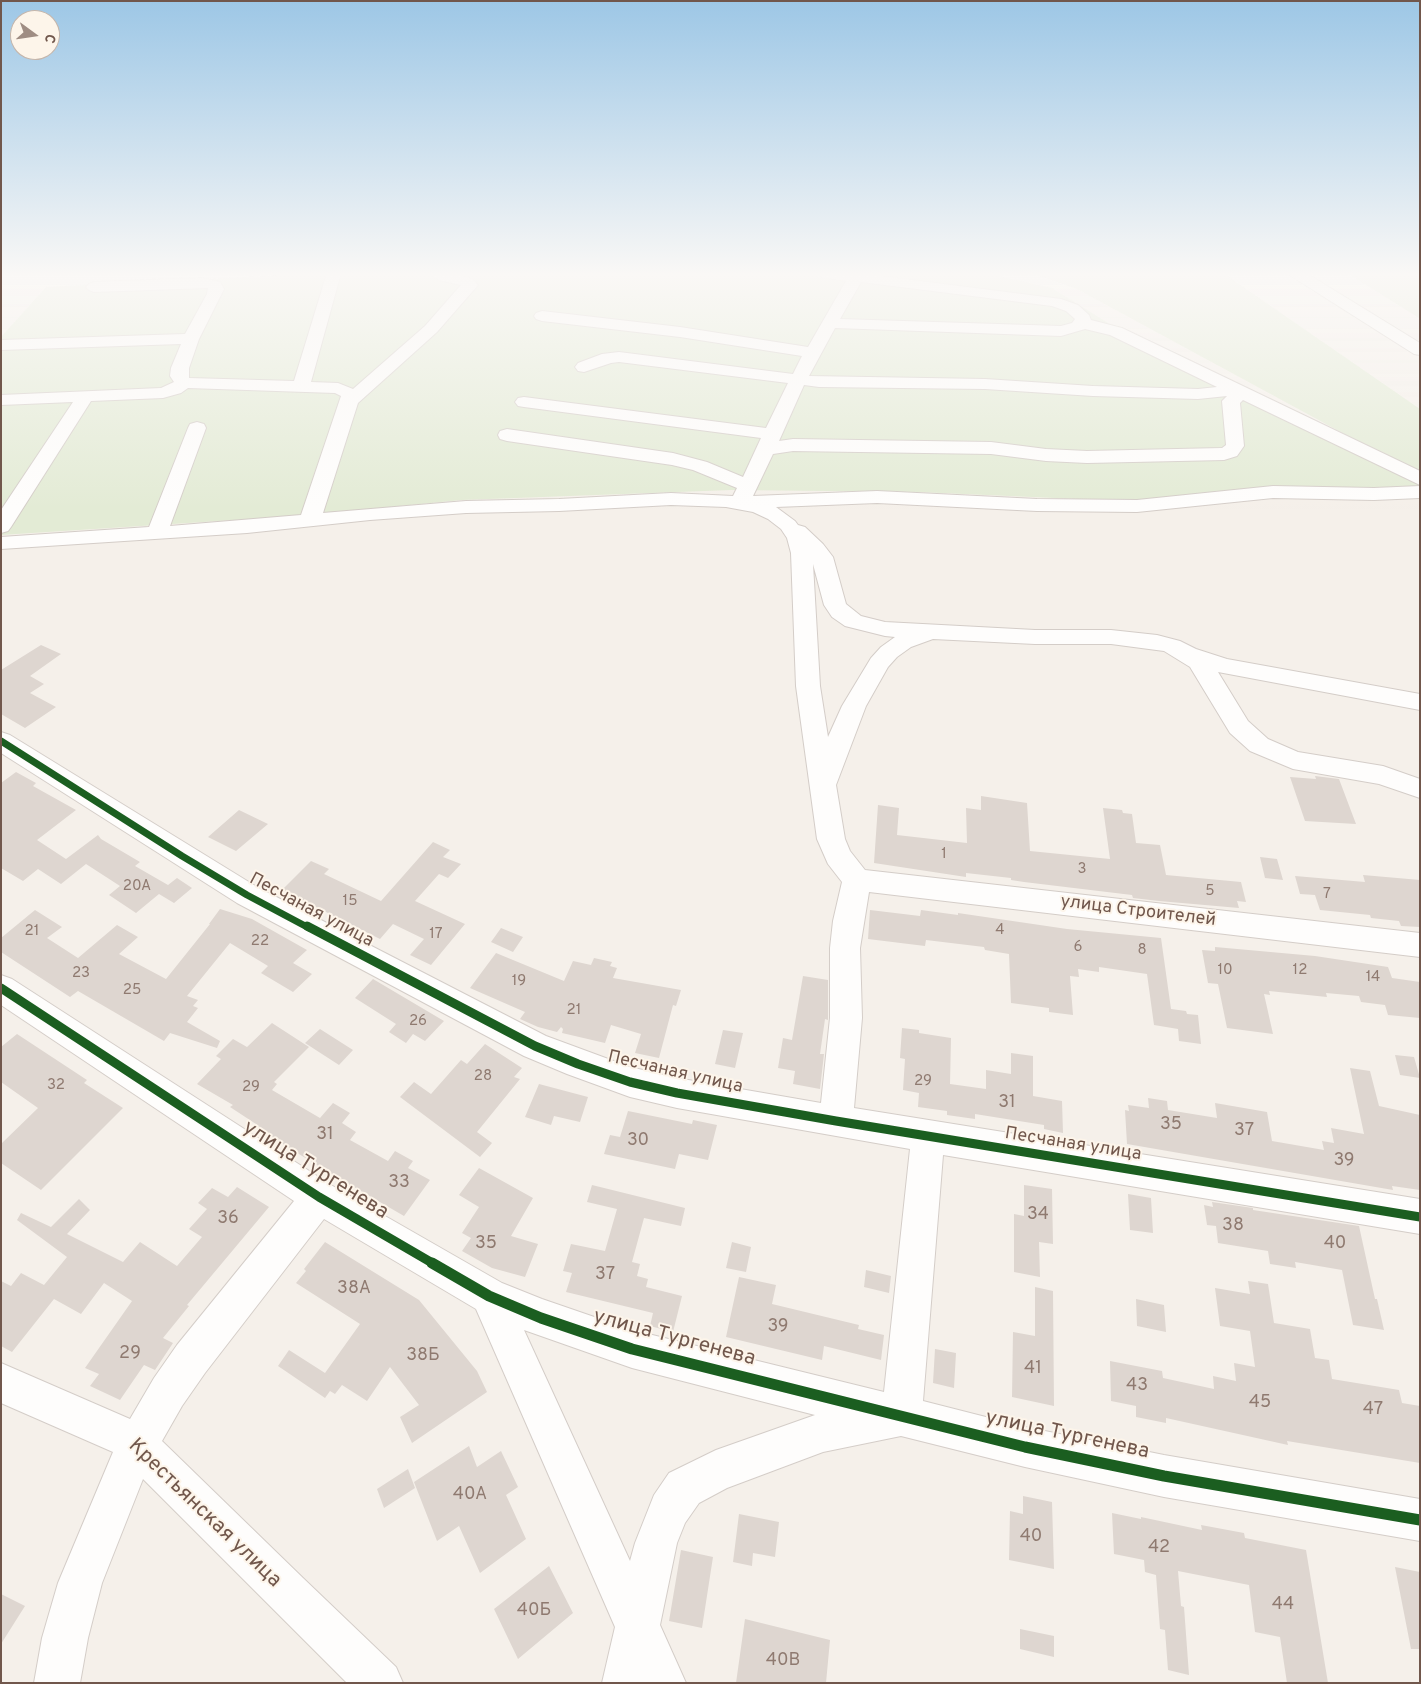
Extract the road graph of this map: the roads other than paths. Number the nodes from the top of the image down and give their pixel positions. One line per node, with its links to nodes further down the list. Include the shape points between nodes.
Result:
1 (188, 352): 9 (street, via 179,376)
2 (312, 352): 10 (street)
3 (405, 352): 14 (street)
4 (803, 352): 6 (street)
5 (1154, 352): 11 (street)
6 (812, 353): 8 (street)
7 (584, 367): 8 (street, via 619,357)
8 (797, 381): 11 (street); 18 (street)
9 (184, 383): 10 (street); 12 (street, via 163,393)
10 (301, 386): 14 (street, via 343,389 350,394)
11 (1231, 393): 18 (street, via 1235,446 1224,454 1087,456 991,448); 19 (street, via 1300,420)
12 (85, 397): 13 (street); 25 (street)
13 (1, 400)
14 (350, 401): 22 (street)
15 (524, 402): 18 (street)
16 (197, 428): 23 (street)
17 (507, 435): 21 (street, via 673,459 700,466)
18 (768, 442): 21 (street)
19 (1420, 479)
20 (1420, 492): 21 (street, via 1273,492 1138,506)
21 (744, 495): 22 (street, via 466,507); 24 (street)
22 (310, 520): 23 (street, via 247,527)
23 (160, 524): 25 (street); 26 (street)
24 (788, 525): 27 (street, via 816,548 822,558 835,605 846,617 876,628); 31 (street, via 798,538 802,553 808,686)
25 (1, 527)
26 (1, 543)
27 (932, 631): 28 (street, via 1035,637 1111,637 1158,642); 31 (street, via 903,642 880,663 854,706)
28 (1186, 653): 29 (street, via 1224,666); 32 (street, via 1210,677 1239,727 1259,745 1293,760 1383,775)
29 (1420, 702)
30 (1, 741): 36 (street, Песчаная улица, via 247,895 535,1046 630,1082)
31 (824, 786): 33 (street, via 831,839 838,856)
32 (1420, 789)
33 (857, 880): 34 (street, улица Строителей); 36 (street, via 845,948 846,1018)
34 (1420, 945)
35 (1, 988): 38 (street, улица Тургенева)
36 (836, 1121): 37 (street, Песчаная улица)
37 (928, 1136): 39 (street, Песчаная улица); 42 (street)
38 (319, 1197): 40 (street, улица Тургенева); 43 (street, via 202,1344 168,1392)
39 (1420, 1217)
40 (489, 1296): 42 (street, улица Тургенева, via 541,1318 632,1349); 45 (street)
41 (1, 1383): 43 (street, Крестьянская улица, via 119,1434)
42 (902, 1416): 44 (street, улица Тургенева, via 1025,1447 1164,1476); 45 (street, via 823,1432 716,1472 684,1488 669,1510 656,1543)
43 (137, 1446): 46 (street, via 80,1583); 47 (street, Крестьянская улица)
44 (1420, 1520)
45 (638, 1626): 48 (street); 49 (street)
46 (57, 1683)
47 (380, 1683)
48 (625, 1683)
49 (663, 1683)

